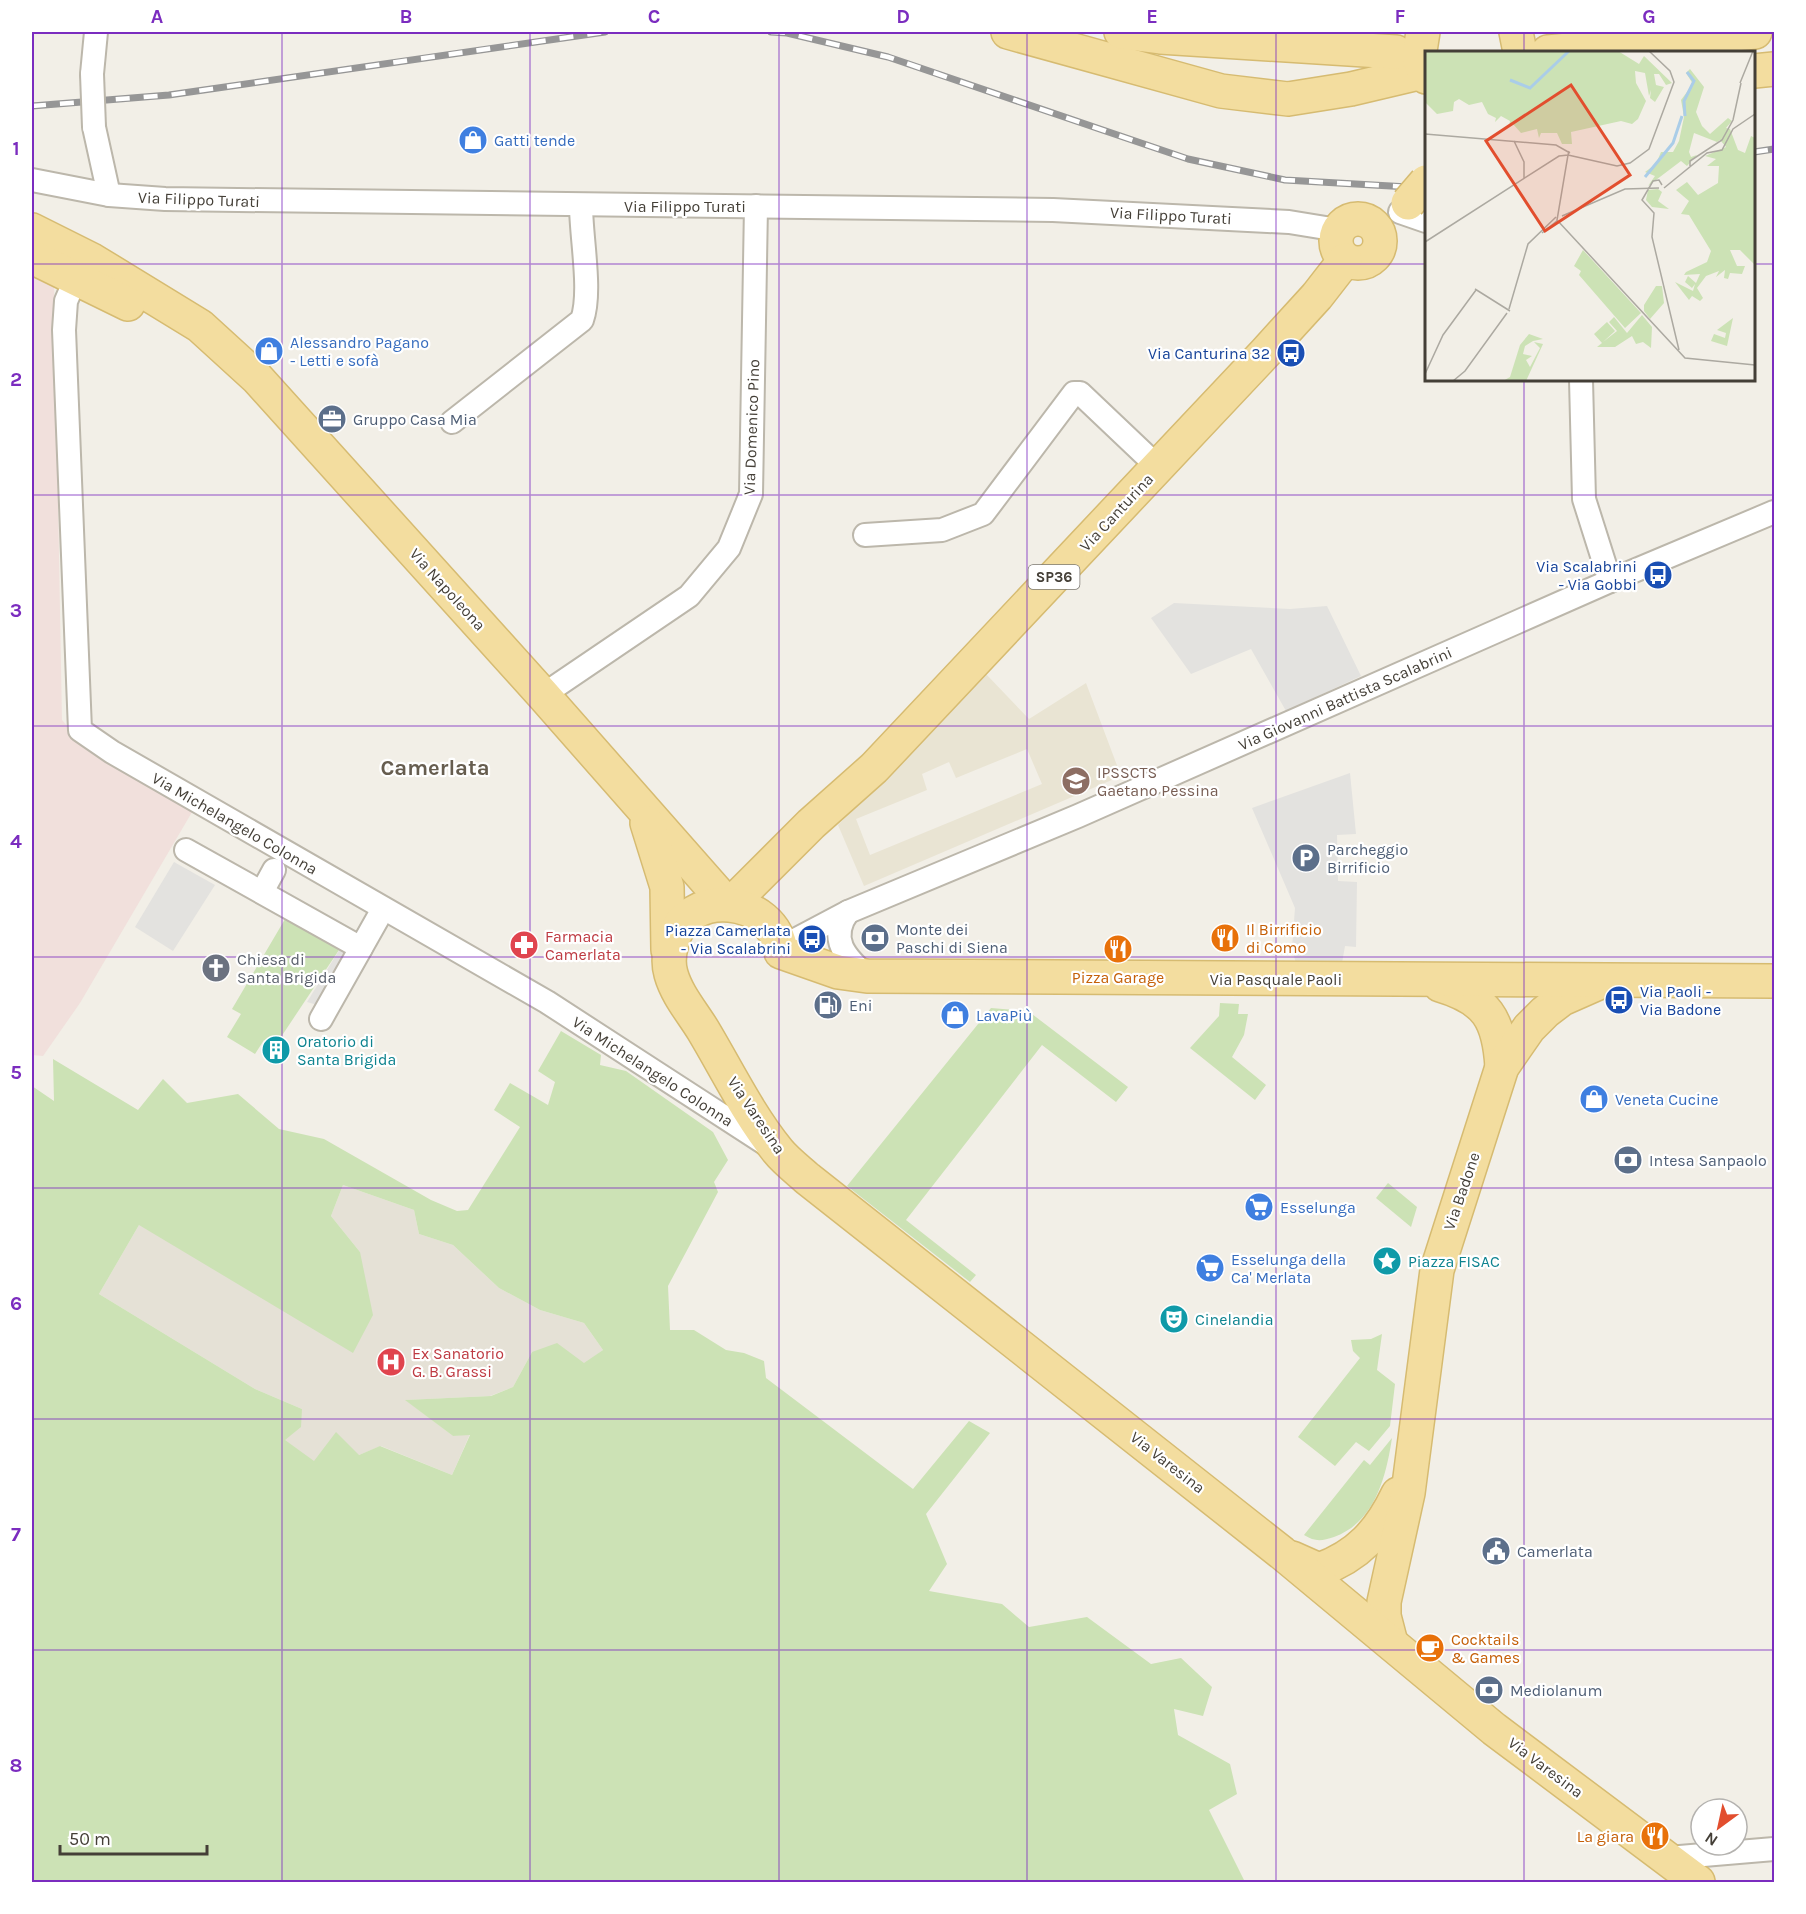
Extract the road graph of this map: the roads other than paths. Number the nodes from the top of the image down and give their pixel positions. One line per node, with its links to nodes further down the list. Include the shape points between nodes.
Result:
1 (96, 32): 14 (street, bridge, via 92,74 94,127)
2 (1008, 32): 12 (main road, via 1221,91 1288,99)
3 (1121, 32): 9 (main road, via 1230,43)
4 (1423, 32): 12 (main road, via 1419,57)
5 (1516, 32): 7 (main road)
6 (1755, 32): 8 (main road)
7 (1520, 51)
8 (1558, 51)
9 (1396, 52)
10 (1774, 69): 11 (main road)
11 (1755, 71)
12 (1425, 75)
13 (32, 180): 14 (street, Via Filippo Turati)
14 (109, 195): 15 (street, Via Filippo Turati, via 165,200)
15 (581, 205): 16 (street, Via Filippo Turati); 25 (street, via 587,306 582,320)
16 (756, 207): 19 (street, Via Filippo Turati, via 1161,214 1289,222); 30 (street, Via Domenico Pino, via 751,494 729,548 690,596)
17 (1408, 210): 19 (main road, via 1371,259 1360,264)
18 (32, 230): 22 (main road, Via Napoleona)
19 (1342, 245): 26 (main road, Via Canturina / SP36, via 1265,353)
20 (32, 257): 21 (main road, Via Napoleona)
21 (76, 279): 22 (main road, Via Napoleona); 23 (main road, Via Napoleona, via 155,316); 36 (street, Via Michelangelo Colonna, via 66,301 64,330 80,730)
22 (127, 281): 23 (main road, Via Napoleona, via 200,326)
23 (257, 378): 30 (main road, Via Napoleona)
24 (1581, 381): 29 (street, via 1584,499)
25 (452, 422)
26 (1158, 466): 28 (street, via 1080,393 1074,393 983,514 942,530); 35 (main road, Via Canturina / SP36, via 874,768 811,824)
27 (1774, 513): 29 (street, Via Giovanni Battista Scalabrini)
28 (866, 535)
29 (1610, 580): 37 (street, Via Giovanni Battista Scalabrini, via 1078,816)
30 (543, 695): 31 (main road, Via Napoleona)
31 (638, 802): 35 (main road, Via Napoleona); 40 (main road, Via Napoleona, via 662,863 667,887)
32 (186, 850): 34 (street)
33 (274, 870): 34 (street)
34 (262, 892): 38 (street)
35 (741, 901): 39 (main road, Via Napoleona, via 770,927); 40 (main road, via 696,912 672,940)
36 (383, 909): 38 (street); 47 (street, Via Michelangelo Colonna, via 547,1002)
37 (848, 912): 39 (street, Via Giovanni Battista Scalabrini); 41 (street, via 840,926 839,942 848,960)
38 (361, 948): 45 (street)
39 (781, 950): 41 (main road, Via Pasquale Paoli, via 838,972)
40 (669, 958): 47 (main road, Via Varesina, via 671,973 684,1000)
41 (867, 976): 42 (main road, Via Pasquale Paoli)
42 (1409, 979): 43 (main road, Via Pasquale Paoli); 46 (main road, Via Badone, via 1464,993 1480,1003 1493,1020 1501,1042)
43 (1608, 979): 44 (main road, Via Pasquale Paoli); 46 (main road, Via Badone, via 1562,999 1545,1012)
44 (1774, 981)
45 (321, 1019)
46 (1502, 1067): 48 (main road, Via Badone, via 1437,1270)
47 (778, 1152): 49 (main road, Via Varesina)
48 (1411, 1461): 49 (main road, Via Badone, via 1385,1520 1355,1553 1319,1570); 50 (main road, Via Badone, via 1408,1493 1384,1602)
49 (1282, 1553): 50 (main road, Via Varesina)
50 (1391, 1642): 52 (main road, Via Varesina, via 1494,1729)
51 (1774, 1849): 52 (street)
52 (1668, 1858): 53 (main road, Via Varesina)
53 (1698, 1882)

